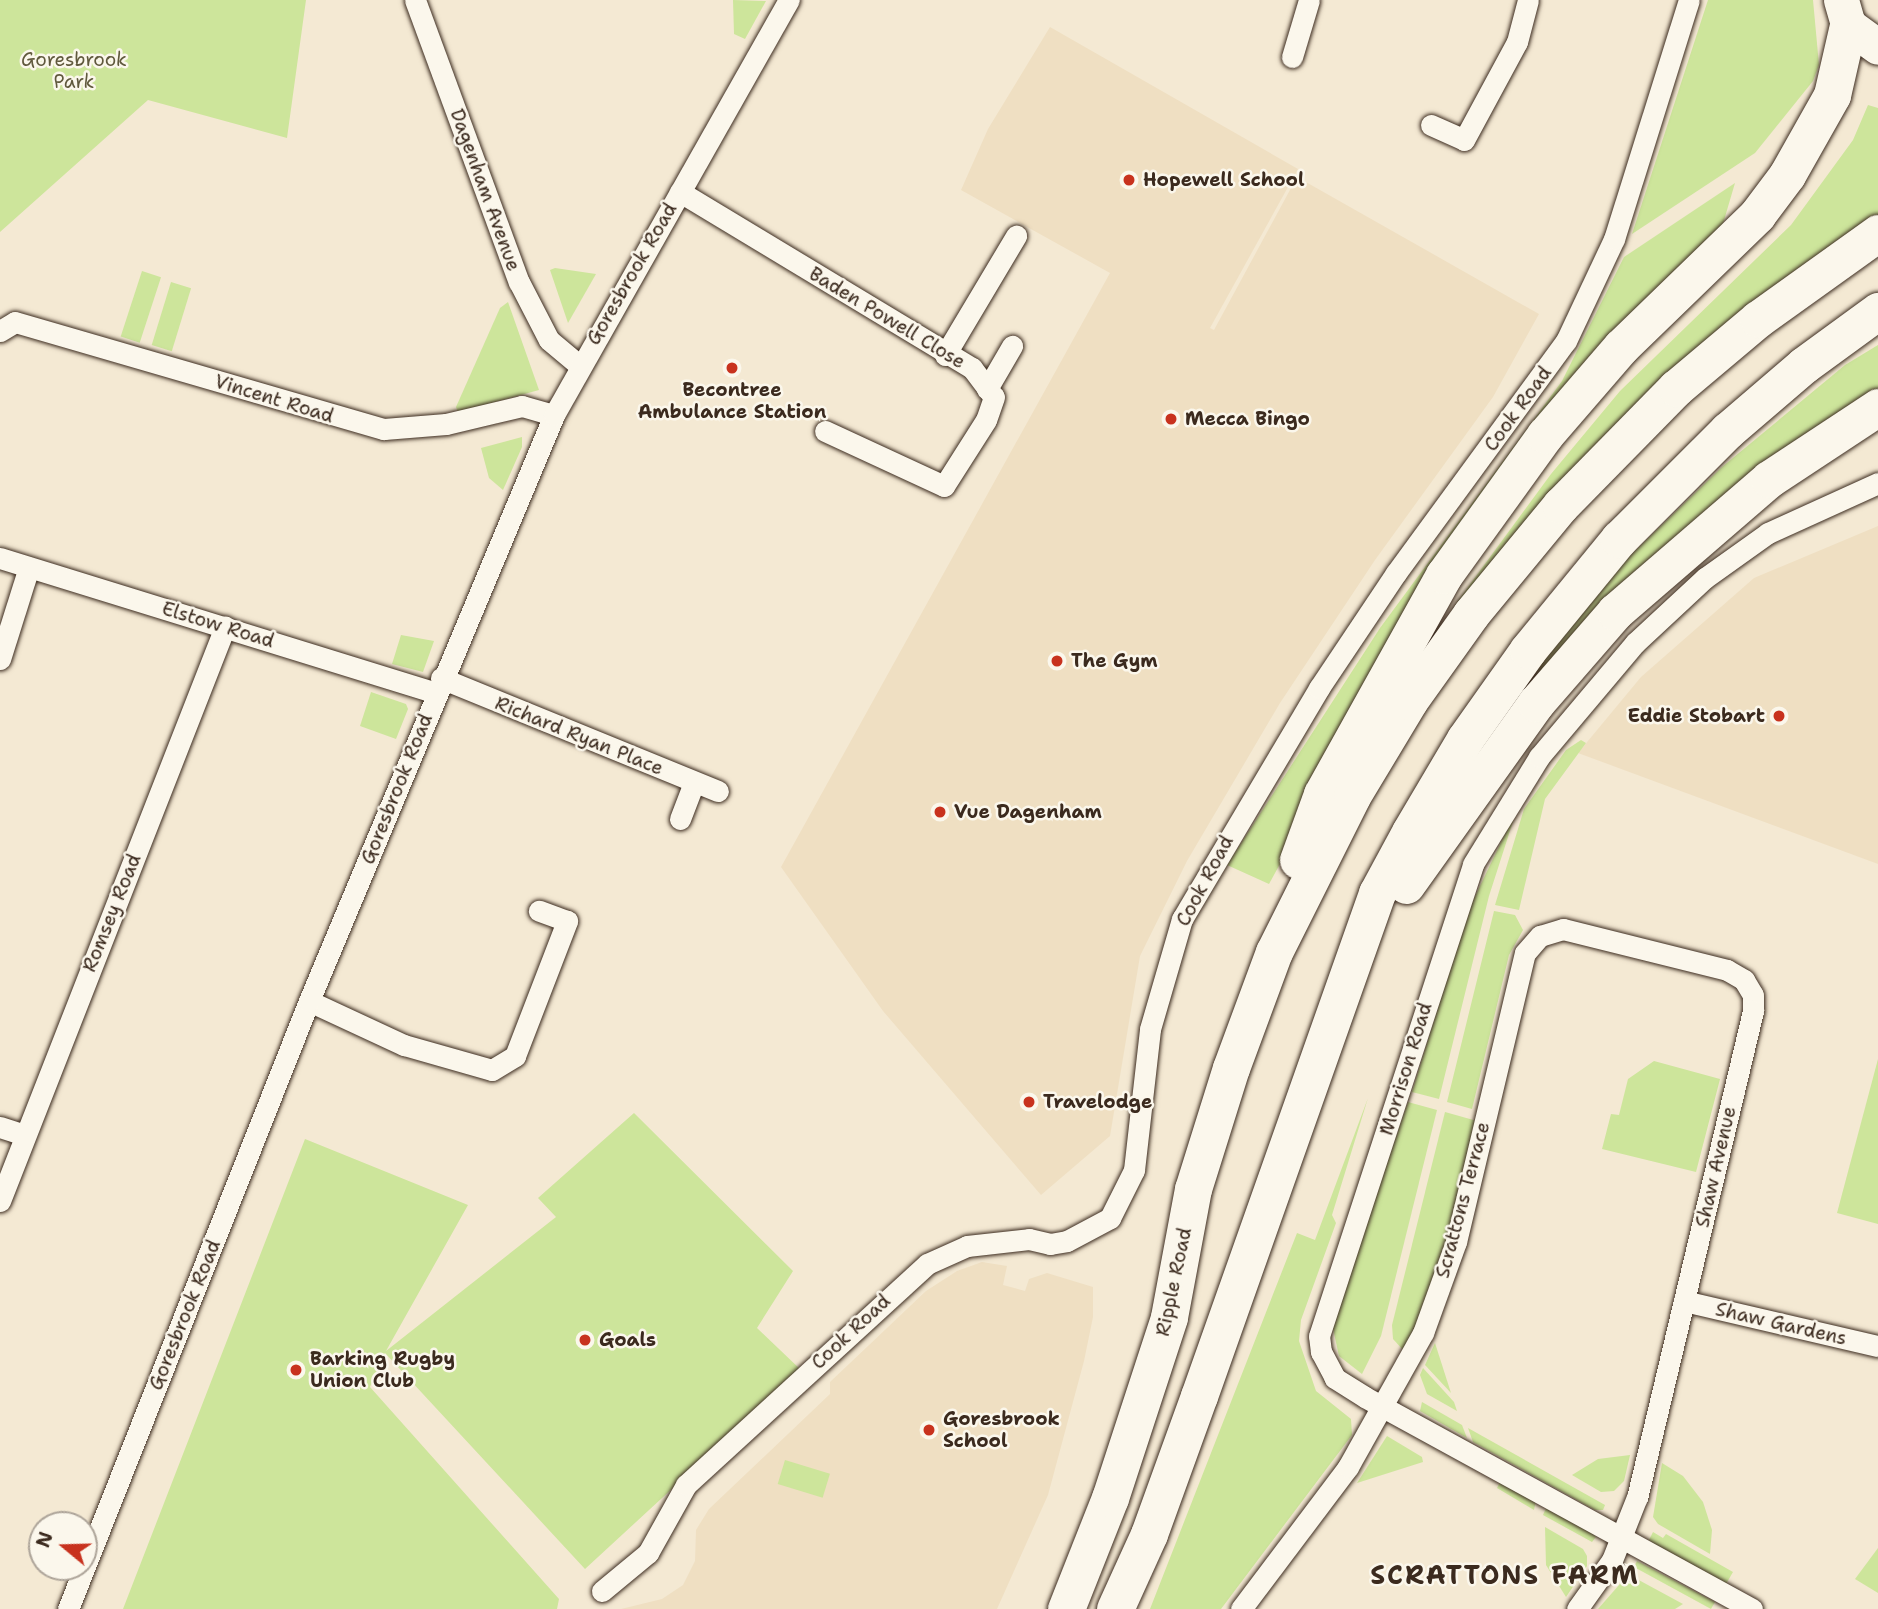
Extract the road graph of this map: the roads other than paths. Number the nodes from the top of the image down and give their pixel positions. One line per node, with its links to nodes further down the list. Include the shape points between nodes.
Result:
1 (415, 0): 17 (street, Dagenham Avenue, via 519,282 549,340)
2 (789, 0): 10 (street, Goresbrook Road)
3 (1309, 0): 8 (street)
4 (1528, 0): 9 (street, via 1517,42 1464,140)
5 (1689, 0): 43 (street, Cook Road, via 1614,239 1566,341 1403,564 1320,688 1182,919 1150,1029 1134,1170 1110,1218 1067,1241 1050,1244 1029,1239 967,1246 927,1264 686,1485 648,1553)
6 (1845, 12): 7 (main road); 33 (highway, via 1832,95 1787,175 1757,215 1621,347 1545,435 1444,575 1322,793 1294,869)
7 (1878, 47)
8 (1292, 57)
9 (1431, 125)
10 (680, 192): 16 (street, Baden Powell Close); 17 (street, Goresbrook Road)
11 (1878, 233): 33 (highway, via 1758,319 1675,388 1561,505 1471,614 1409,701 1352,796)
12 (1016, 236): 16 (street)
13 (1878, 311): 34 (highway, via 1804,365 1727,431 1619,539 1528,650 1465,738 1410,832 1377,892)
14 (0, 331): 20 (street, Vincent Road, via 15,322 384,429 446,424 522,406)
15 (1012, 346): 18 (street)
16 (946, 355): 18 (street, Baden Powell Close, via 972,369)
17 (579, 365): 20 (street, Goresbrook Road)
18 (987, 388): 21 (street, via 994,397 986,420 944,486)
19 (1878, 407): 34 (highway, via 1769,479 1615,612 1536,703 1441,832)
20 (554, 415): 27 (street, Goresbrook Road)
21 (825, 431)
22 (1878, 483): 41 (street, Morrison Road, via 1768,533 1670,608 1539,757 1473,864 1320,1327 1321,1353 1335,1378)
23 (0, 558): 24 (street, Elstow Road)
24 (29, 568): 25 (street, Elstow Road); 26 (street)
25 (225, 627): 27 (street, Elstow Road); 37 (street, Romsey Road)
26 (0, 659)
27 (438, 685): 28 (street, Richard Ryan Place); 35 (street, Goresbrook Road)
28 (694, 783): 29 (street, Richard Ryan Place); 30 (street)
29 (718, 791)
30 (680, 819)
31 (539, 911): 35 (street, via 567,921 515,1056 492,1070 404,1045)
32 (1563, 929): 39 (street, Shaw Avenue, via 1727,970 1744,980 1753,995 1753,1011); 41 (street, Scrattons Terrace, via 1540,936 1525,953 1456,1242 1423,1333)
33 (1274, 952): 46 (highway, Ripple Road, via 1193,1189 1169,1317 1110,1498)
34 (1343, 985): 47 (highway, via 1195,1409 1149,1534)
35 (309, 1002): 45 (street, Goresbrook Road)
36 (0, 1127): 37 (street)
37 (24, 1135): 38 (street, Romsey Road)
38 (0, 1200)
39 (1684, 1301): 40 (street, Shaw Gardens); 42 (street, Shaw Avenue, via 1637,1497)
40 (1878, 1346)
41 (1385, 1407): 42 (street, Morrison Road); 48 (street, Scrattons Terrace, via 1348,1467)
42 (1622, 1537): 44 (street, Morrison Road); 49 (street, Shaw Avenue, via 1612,1560)
43 (602, 1591)
44 (1744, 1604)
45 (68, 1609)
46 (1066, 1609)
47 (1115, 1609)
48 (1241, 1609)
49 (1577, 1609)

